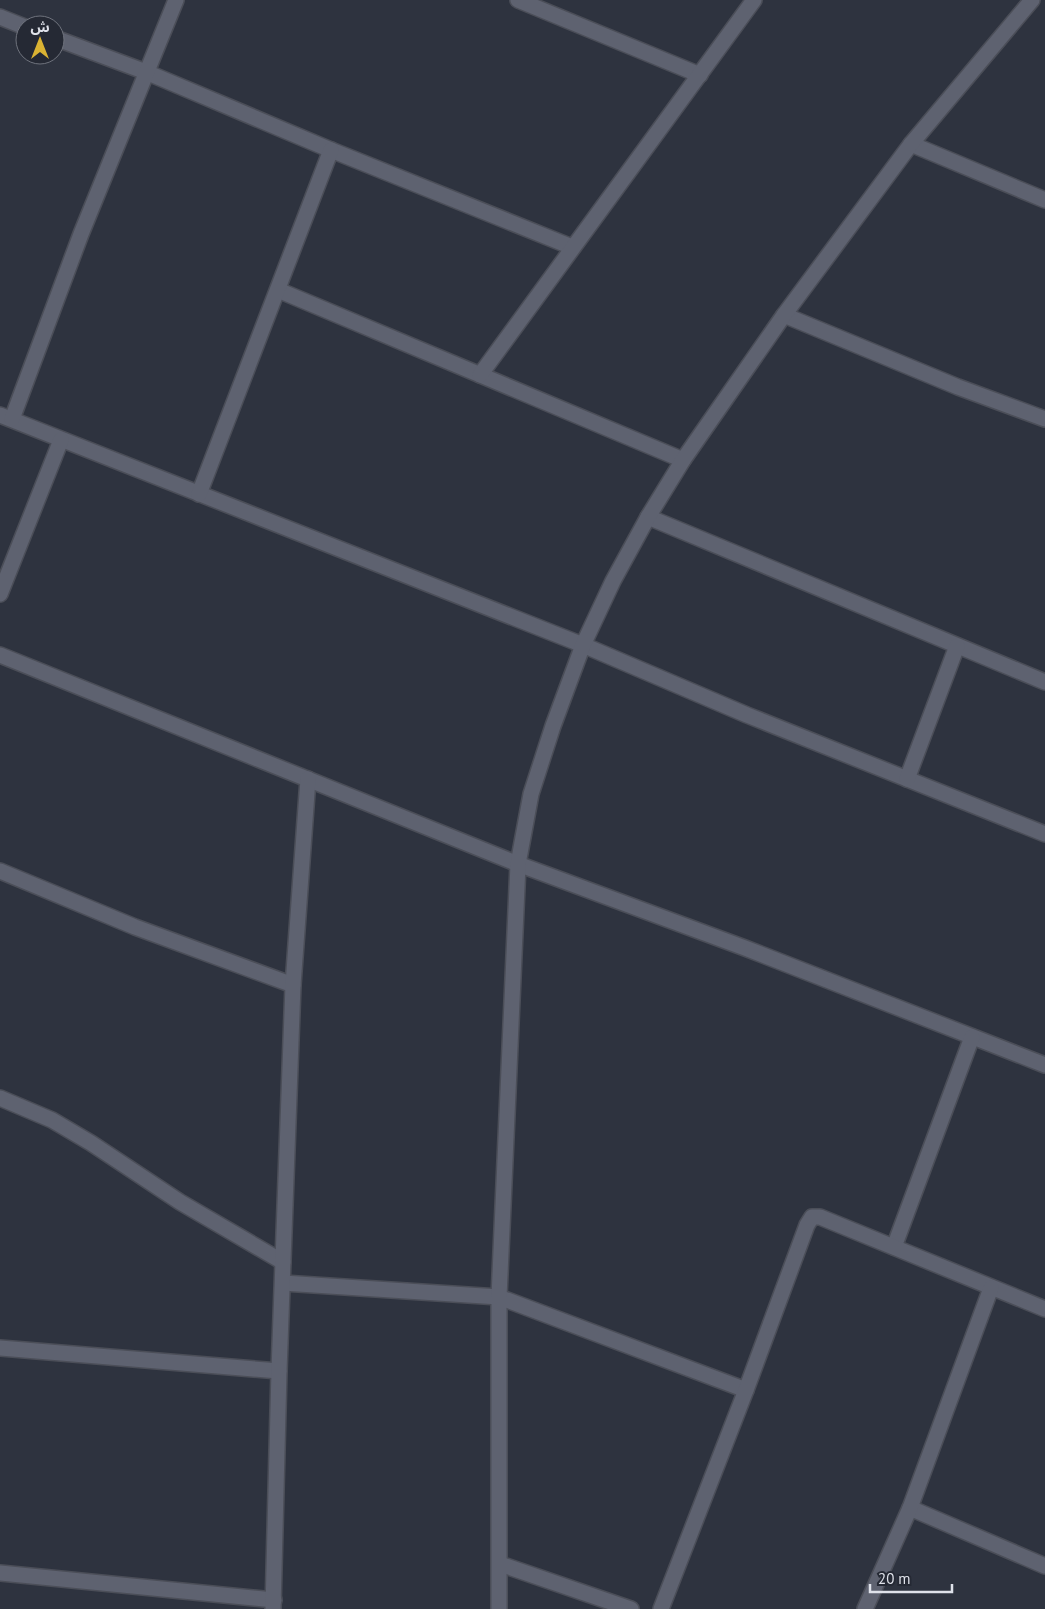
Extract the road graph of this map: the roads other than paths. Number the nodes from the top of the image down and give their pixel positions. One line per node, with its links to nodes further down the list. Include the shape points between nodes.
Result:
1 (176, 0): 8 (street)
2 (518, 0): 9 (street)
3 (754, 0): 9 (street)
4 (1032, 0): 10 (street)
5 (0, 17): 6 (street)
6 (15, 23)
7 (65, 42): 8 (street)
8 (146, 72): 11 (street); 17 (street)
9 (700, 75): 13 (street)
10 (911, 144): 12 (street); 15 (street)
11 (331, 150): 13 (street); 14 (street)
12 (1045, 200)
13 (572, 246): 16 (street)
14 (278, 290): 16 (street); 21 (street)
15 (784, 315): 18 (street); 20 (street)
16 (480, 375): 20 (street)
17 (6, 417): 19 (street)
18 (1045, 419)
19 (61, 440): 21 (street); 23 (street)
20 (683, 460): 22 (street)
21 (199, 494): 24 (street)
22 (648, 517): 24 (street); 25 (street)
23 (0, 594)
24 (583, 645): 29 (street); 31 (street, via 531,794)
25 (957, 646): 27 (street); 29 (street)
26 (0, 655): 28 (street)
27 (1044, 680)
28 (308, 779): 31 (street); 33 (street)
29 (907, 779): 30 (street)
30 (1045, 834)
31 (518, 864): 34 (street); 41 (street)
32 (0, 871): 33 (street, via 135,927)
33 (293, 985): 38 (street)
34 (972, 1037): 35 (street); 37 (street)
35 (1045, 1065)
36 (0, 1098): 38 (street, via 52,1120 180,1202)
37 (894, 1247): 40 (street); 45 (street, via 820,1217 812,1217)
38 (283, 1262): 39 (street)
39 (283, 1283): 41 (street); 44 (street)
40 (991, 1288): 42 (street); 46 (street)
41 (500, 1297): 45 (street); 47 (street)
42 (1045, 1309)
43 (0, 1348): 44 (street)
44 (279, 1371): 50 (street)
45 (746, 1390): 53 (street)
46 (910, 1508): 48 (street); 54 (street)
47 (500, 1564): 51 (street); 52 (street)
48 (1045, 1566)
49 (0, 1573): 50 (street)
50 (274, 1604)
51 (499, 1609)
52 (631, 1609)
53 (661, 1609)
54 (865, 1609)

